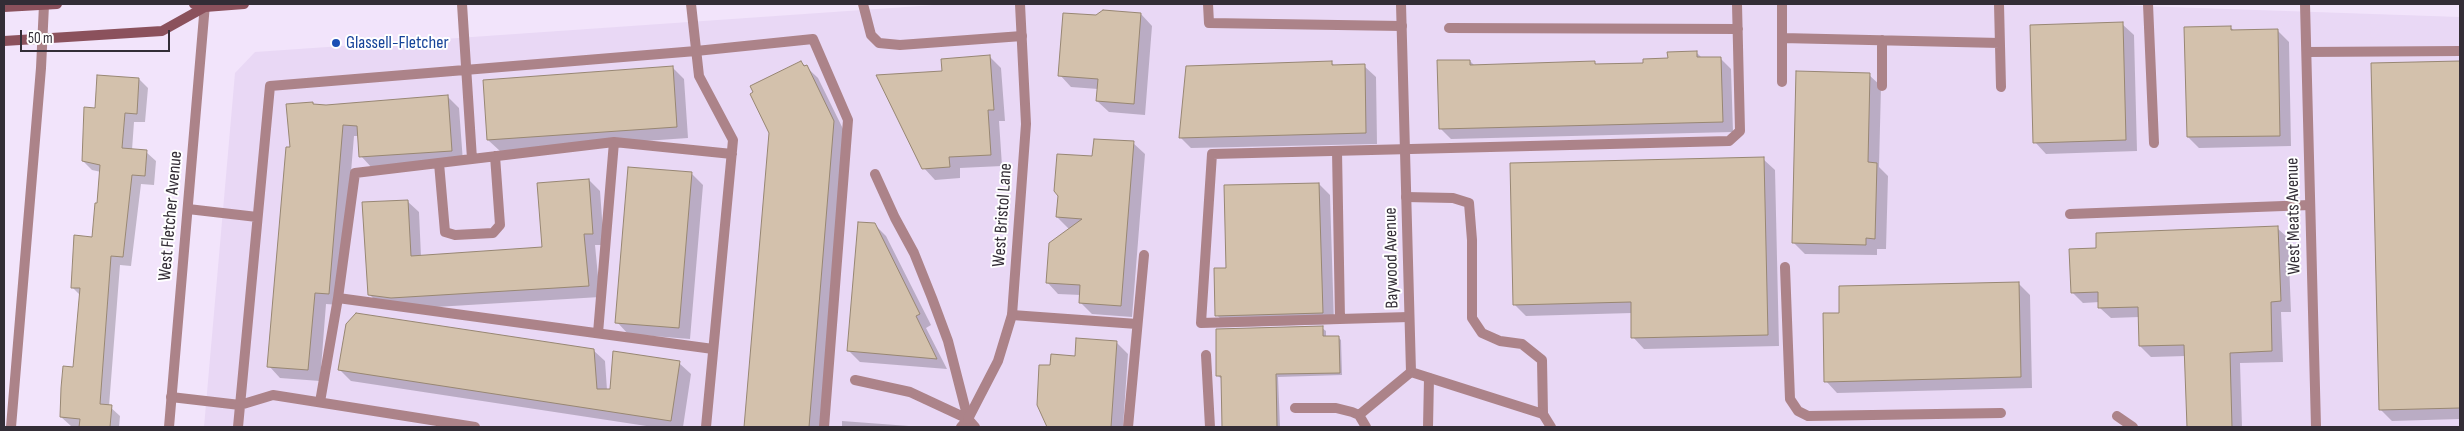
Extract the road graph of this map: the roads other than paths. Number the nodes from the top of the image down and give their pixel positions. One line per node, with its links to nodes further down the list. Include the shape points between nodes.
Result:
1 (57, 4): 15 (main road)
2 (194, 4): 16 (main road)
3 (244, 4): 16 (main road)
4 (462, 4): 30 (street)
5 (691, 4): 27 (street)
6 (863, 4): 21 (street, via 871,35 879,43 900,45)
7 (1020, 4): 21 (street, West Bristol Lane)
8 (1208, 4): 18 (street, via 1209,23)
9 (1401, 4): 18 (street, Baywood Avenue)
10 (1737, 4): 20 (street)
11 (1782, 4): 23 (street)
12 (2000, 4): 26 (street)
13 (2148, 4): 35 (street)
14 (2305, 4): 29 (street, West Meats Avenue)
15 (44, 5): 17 (main road); 22 (street)
16 (205, 5): 22 (main road, via 162,31); 45 (street, West Fletcher Avenue)
17 (4, 8)
18 (1402, 26): 36 (street, Baywood Avenue)
19 (1450, 28): 20 (street)
20 (1738, 29): 36 (street, via 1740,130 1729,141)
21 (1022, 36): 51 (street, West Bristol Lane, via 1026,124)
22 (43, 38): 25 (main road); 70 (street)
23 (1782, 38): 24 (street); 31 (street)
24 (1882, 40): 26 (street); 32 (street)
25 (4, 41)
26 (2000, 43): 33 (street)
27 (696, 51): 30 (street); 38 (street, via 699,76 733,140); 75 (street, via 813,39 848,120)
28 (2460, 51): 29 (street)
29 (2307, 52): 44 (street, West Meats Avenue)
30 (467, 71): 40 (street); 47 (street, via 270,86)
31 (1782, 82)
32 (1882, 86)
33 (2001, 87)
34 (614, 142): 38 (street); 39 (street); 55 (street)
35 (2154, 143)
36 (1405, 149): 37 (street); 43 (street, Baywood Avenue)
37 (1337, 151): 53 (street); 53 (street, via 1212,154 1201,323)
38 (732, 154): 56 (street)
39 (495, 156): 40 (street); 41 (street, via 500,225 493,233 455,235 445,232)
40 (472, 159): 41 (street)
41 (439, 163): 50 (street, via 355,173)
42 (875, 174): 69 (street, via 936,306 948,341)
43 (1406, 197): 52 (street, Baywood Avenue); 66 (street, via 1454,198 1470,203 1472,318 1482,333 1500,341 1522,344 1542,360)
44 (2310, 205): 46 (street); 83 (street, West Meats Avenue)
45 (188, 209): 47 (street); 61 (street, West Fletcher Avenue)
46 (2070, 214)
47 (257, 217): 63 (street)
48 (1144, 256): 54 (street)
49 (1785, 267): 65 (street, via 1790,399 1798,411 1808,416)
50 (338, 298): 55 (street); 62 (street)
51 (1012, 315): 54 (street); 69 (street, West Bristol Lane, via 998,361)
52 (1409, 317): 53 (street); 58 (street, Baywood Avenue)
53 (1340, 319)
54 (1138, 324): 77 (street)
55 (598, 334): 56 (street)
56 (713, 349): 74 (street)
57 (1206, 355): 78 (street)
58 (1411, 372): 59 (street); 67 (street)
59 (1429, 378): 66 (street); 80 (street)
60 (855, 380): 69 (street, via 910,392)
61 (171, 397): 63 (street); 71 (street, West Fletcher Avenue)
62 (320, 402): 63 (street, via 273,395); 73 (street)
63 (240, 405): 72 (street)
64 (1295, 408): 67 (street, via 1336,408)
65 (2001, 413)
66 (1543, 414): 81 (street)
67 (1359, 415): 79 (street)
68 (2117, 416): 82 (street)
69 (965, 423): 76 (street)
70 (11, 427)
71 (169, 427)
72 (238, 427)
73 (475, 427)
74 (706, 427)
75 (824, 427)
76 (976, 427)
77 (1128, 427)
78 (1210, 427)
79 (1366, 427)
80 (1428, 427)
81 (1551, 427)
82 (2133, 427)
83 (2316, 427)

